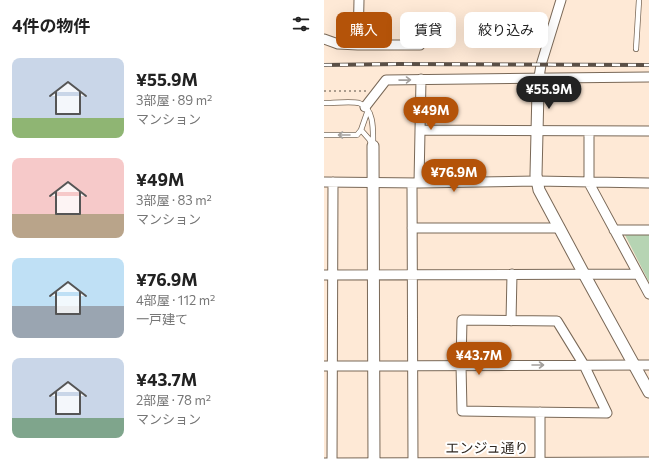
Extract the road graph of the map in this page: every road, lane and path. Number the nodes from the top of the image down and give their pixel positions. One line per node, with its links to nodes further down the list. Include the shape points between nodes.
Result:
1 (359, 0): 4 (street)
2 (560, 0): 9 (street)
3 (639, 0): 7 (lane)
4 (359, 12)
5 (324, 38): 6 (street)
6 (336, 43)
7 (636, 49)
8 (649, 77): 9 (street)
9 (538, 78): 10 (street); 13 (street)
10 (420, 80): 17 (street, one-way to 10, via 386,80); 19 (street)
11 (332, 88): 15 (path)
12 (372, 90): 15 (path)
13 (538, 90): 20 (street)
14 (324, 91): 15 (path)
15 (332, 91)
16 (324, 103): 17 (lane, via 358,103)
17 (366, 108): 18 (lane); 24 (lane, via 372,120)
18 (361, 130): 23 (lane, one-way to 23, via 357,135); 24 (lane)
19 (421, 130): 20 (street); 28 (street)
20 (537, 130): 21 (street); 25 (street)
21 (588, 131): 22 (street); 29 (street)
22 (649, 131)
23 (324, 135)
24 (373, 146): 27 (street)
25 (536, 181): 28 (street); 29 (street); 32 (street)
26 (328, 182): 27 (street); 38 (street)
27 (372, 182): 28 (street); 39 (street)
28 (416, 183): 31 (street)
29 (589, 183): 30 (street); 33 (street)
30 (649, 183)
31 (412, 228): 32 (street); 40 (street)
32 (560, 228): 36 (street)
33 (614, 230): 34 (street); 37 (street)
34 (649, 230)
35 (512, 274): 36 (street); 40 (street); 42 (street)
36 (584, 274): 37 (street); 45 (street)
37 (638, 274): 41 (street)
38 (328, 275): 39 (street); 47 (street)
39 (373, 275): 40 (street); 48 (street)
40 (412, 275): 49 (street)
41 (649, 294)
42 (511, 321): 43 (street, via 462,320); 44 (street, via 557,321)
43 (461, 365): 44 (street, one-way to 44); 49 (street); 51 (street, via 462,411)
44 (584, 365): 45 (street); 51 (street, via 607,413)
45 (634, 365): 46 (street); 50 (street)
46 (649, 365)
47 (328, 366): 48 (street); 55 (street)
48 (373, 366): 49 (street); 56 (street)
49 (413, 366): 52 (street)
50 (649, 392)
51 (540, 412): 58 (street)
52 (413, 463): 56 (street, エンジュ通り); 57 (street, エンジュ通り)
53 (649, 463): 58 (street, エンジュ通り)
54 (324, 464): 55 (street, エンジュ通り)
55 (332, 464): 56 (street, エンジュ通り)
56 (374, 464)
57 (445, 464): 58 (street, エンジュ通り)
58 (540, 464)

